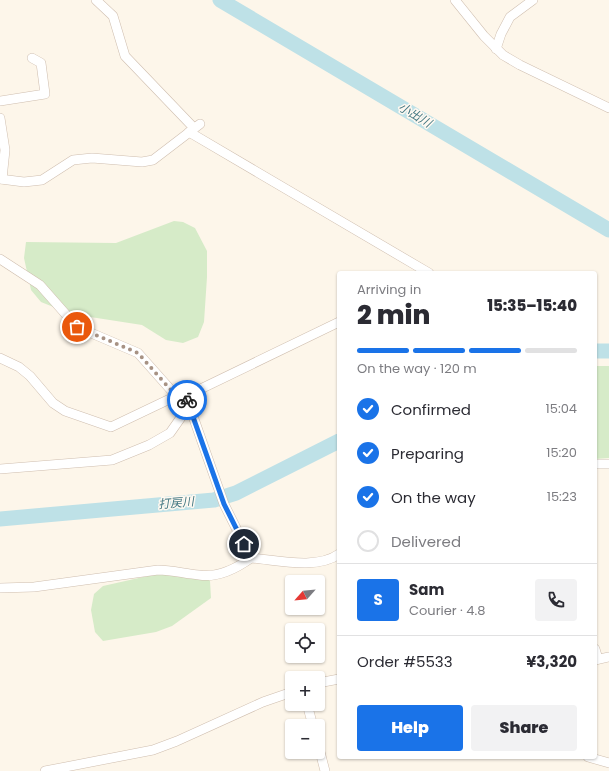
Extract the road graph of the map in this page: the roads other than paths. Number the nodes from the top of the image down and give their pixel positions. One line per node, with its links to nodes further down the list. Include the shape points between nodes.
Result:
1 (96, 0): 9 (street, via 112,16 125,56)
2 (455, 0): 4 (street)
3 (533, 0): 4 (street, via 510,17)
4 (496, 49): 7 (street, via 520,65)
5 (32, 58): 6 (street, via 41,63 45,94)
6 (0, 101)
7 (609, 108)
8 (0, 118): 10 (street, via 5,150)
9 (194, 128): 10 (street, via 153,160 73,160 42,180 24,182); 12 (street)
10 (1, 179)
11 (0, 259): 15 (street, via 40,285 77,327 138,353)
12 (426, 271)
13 (337, 323): 16 (street)
14 (0, 358): 15 (street, via 24,372 64,411 111,427)
15 (176, 396): 16 (street)
16 (186, 396): 17 (street)
17 (189, 406): 20 (street, via 170,433 149,445 112,460); 22 (street, via 224,504)
18 (597, 464): 19 (street)
19 (609, 464)
20 (0, 469)
21 (337, 555): 22 (street, via 320,562)
22 (251, 558): 23 (street, via 239,567 212,575 200,576 158,570 34,587)
23 (0, 588)
24 (609, 657): 25 (street)
25 (597, 660)
26 (337, 679): 27 (street)
27 (325, 682)
28 (285, 694): 32 (street, via 153,750)
29 (322, 759): 33 (street)
30 (595, 759): 31 (street)
31 (609, 763)
32 (45, 771)
33 (325, 771)

